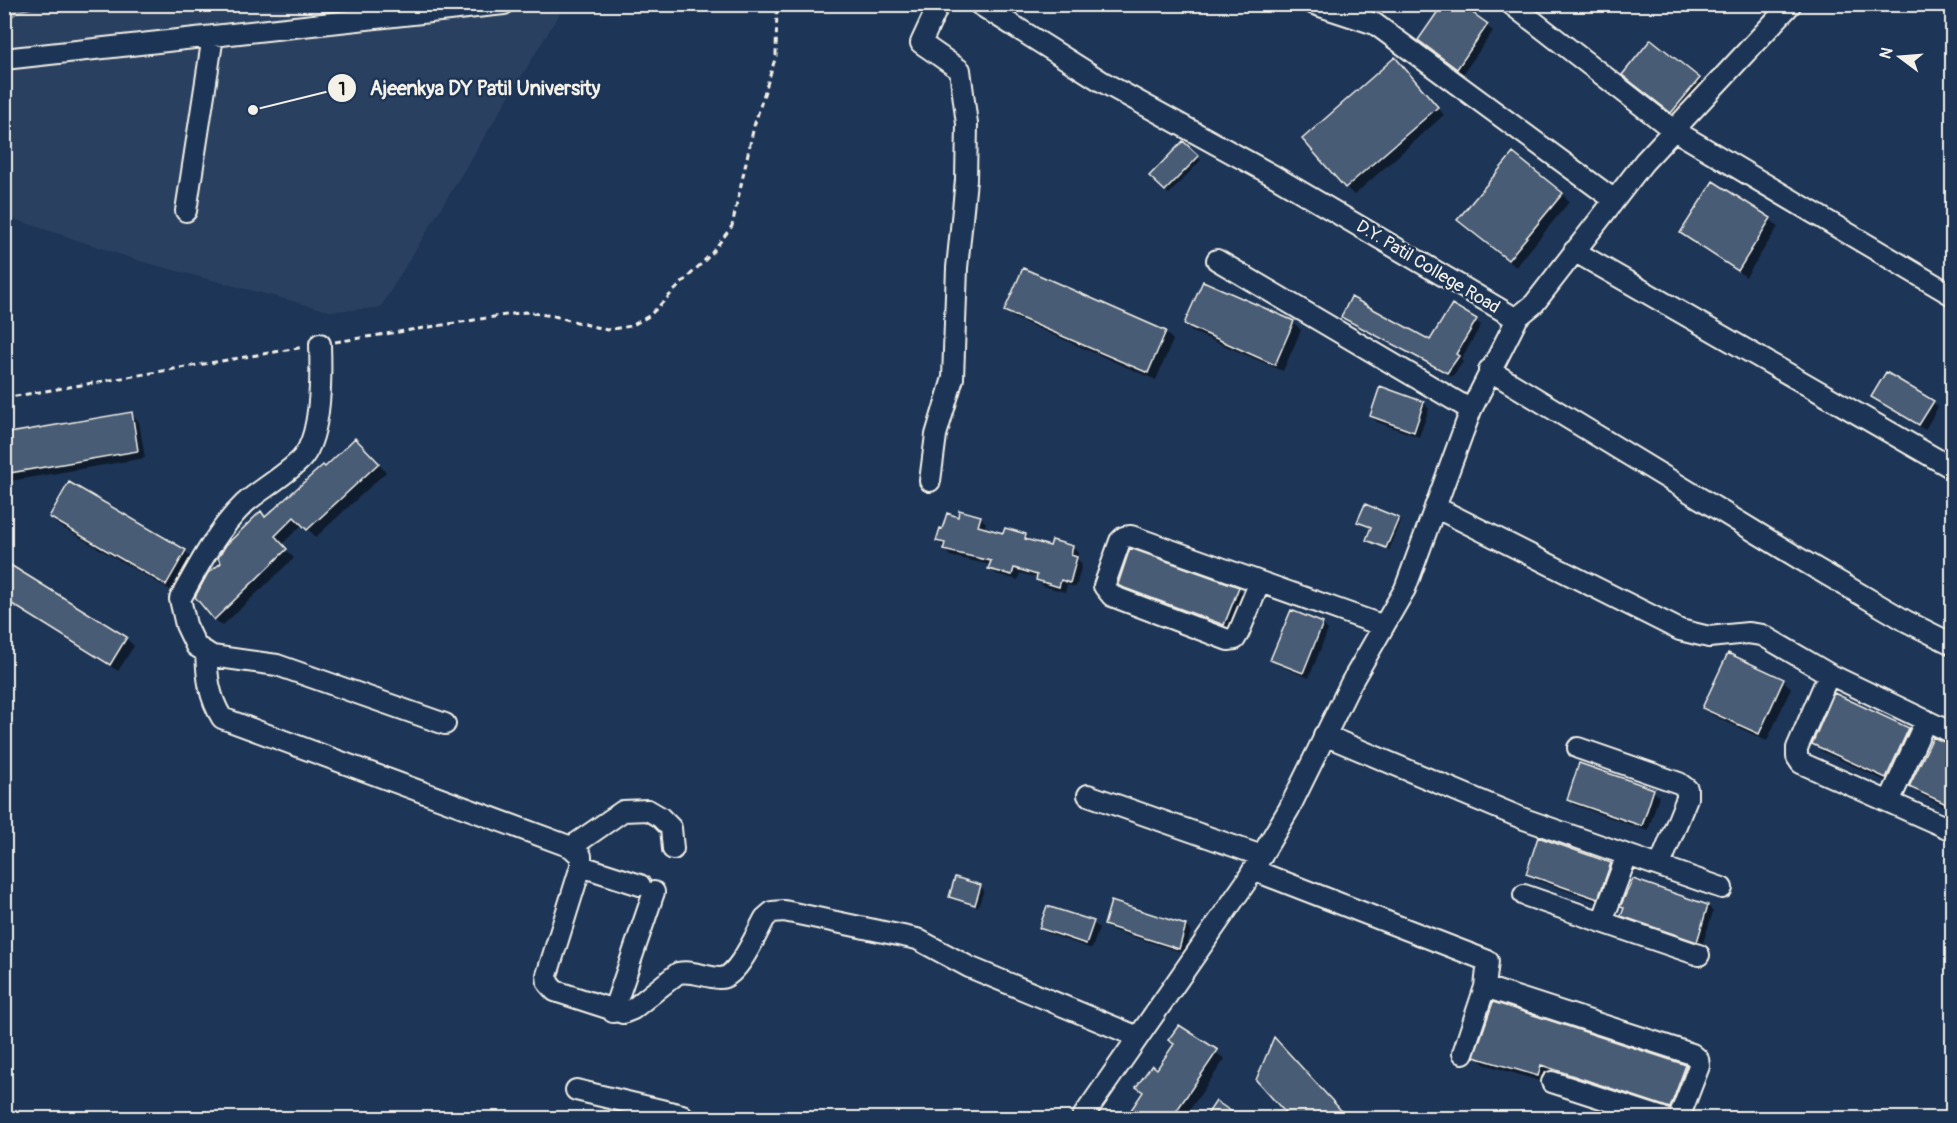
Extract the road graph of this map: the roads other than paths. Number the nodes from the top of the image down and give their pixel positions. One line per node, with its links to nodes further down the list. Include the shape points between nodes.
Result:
1 (504, 4): 7 (street)
2 (939, 4): 21 (street, via 921,43 960,70 967,124 966,180 957,268 953,378 936,435)
3 (979, 4): 16 (street, D.Y. Patil College Road, via 1101,81)
4 (1314, 4): 11 (street, via 1375,24)
5 (1511, 4): 10 (street)
6 (1791, 4): 10 (street, D.Y. Patil College Road)
7 (476, 6): 8 (street)
8 (213, 36): 9 (street); 12 (street)
9 (4, 59)
10 (1672, 129): 11 (street, D.Y. Patil College Road); 15 (street)
11 (1613, 199): 13 (street, D.Y. Patil College Road)
12 (186, 211)
13 (1574, 251): 16 (street, D.Y. Patil College Road, via 1534,304); 20 (street)
14 (1217, 260): 19 (street)
15 (1953, 295)
16 (1518, 317): 18 (street)
17 (320, 344): 26 (street, via 317,421 303,457 245,504 214,539 180,598 196,646)
18 (1489, 370): 19 (street); 25 (street, via 1800,560)
19 (1471, 410): 22 (street)
20 (1953, 468)
21 (930, 481)
22 (1435, 507): 24 (street, via 1405,589); 27 (street, via 1680,630 1709,637 1762,635)
23 (1259, 584): 23 (street, via 1239,632 1235,639 1228,640 1112,596 1104,586 1120,541 1131,536); 24 (street)
24 (1384, 626): 31 (street)
25 (1953, 644)
26 (206, 652): 29 (street, via 231,661 277,665); 36 (street, via 213,704 222,718)
27 (1828, 674): 28 (street); 34 (street, via 1797,748 1797,757 1801,763)
28 (1926, 720): 30 (street); 34 (street)
29 (445, 724)
30 (1953, 733)
31 (1324, 735): 38 (street, via 1524,819); 39 (street, via 1289,809)
32 (1578, 748): 40 (street, via 1687,789 1688,798)
33 (1088, 795): 39 (street)
34 (1889, 802): 35 (street)
35 (1953, 830)
36 (571, 847): 37 (street, via 623,811 648,810 671,828); 41 (street, via 581,856)
37 (674, 849)
38 (1627, 855): 40 (street); 44 (street)
39 (1257, 863): 46 (street, via 1483,957 1489,968); 48 (street)
40 (1660, 865): 42 (street)
41 (581, 866): 47 (street, via 547,975 548,983 555,990); 47 (street, via 647,889)
42 (1722, 888)
43 (1524, 895): 44 (street)
44 (1602, 922): 45 (street)
45 (1699, 955)
46 (1485, 987): 49 (street); 55 (street, via 1692,1054 1699,1066)
47 (613, 1012): 48 (street, via 633,1009 678,973 686,971 722,979 728,976 737,968 765,918 772,912 784,911 917,939 969,967)
48 (1138, 1037): 53 (street)
49 (1463, 1053)
50 (1552, 1082): 54 (street)
51 (576, 1090): 52 (street)
52 (686, 1117)
53 (1082, 1119)
54 (1663, 1119)
55 (1679, 1119)

